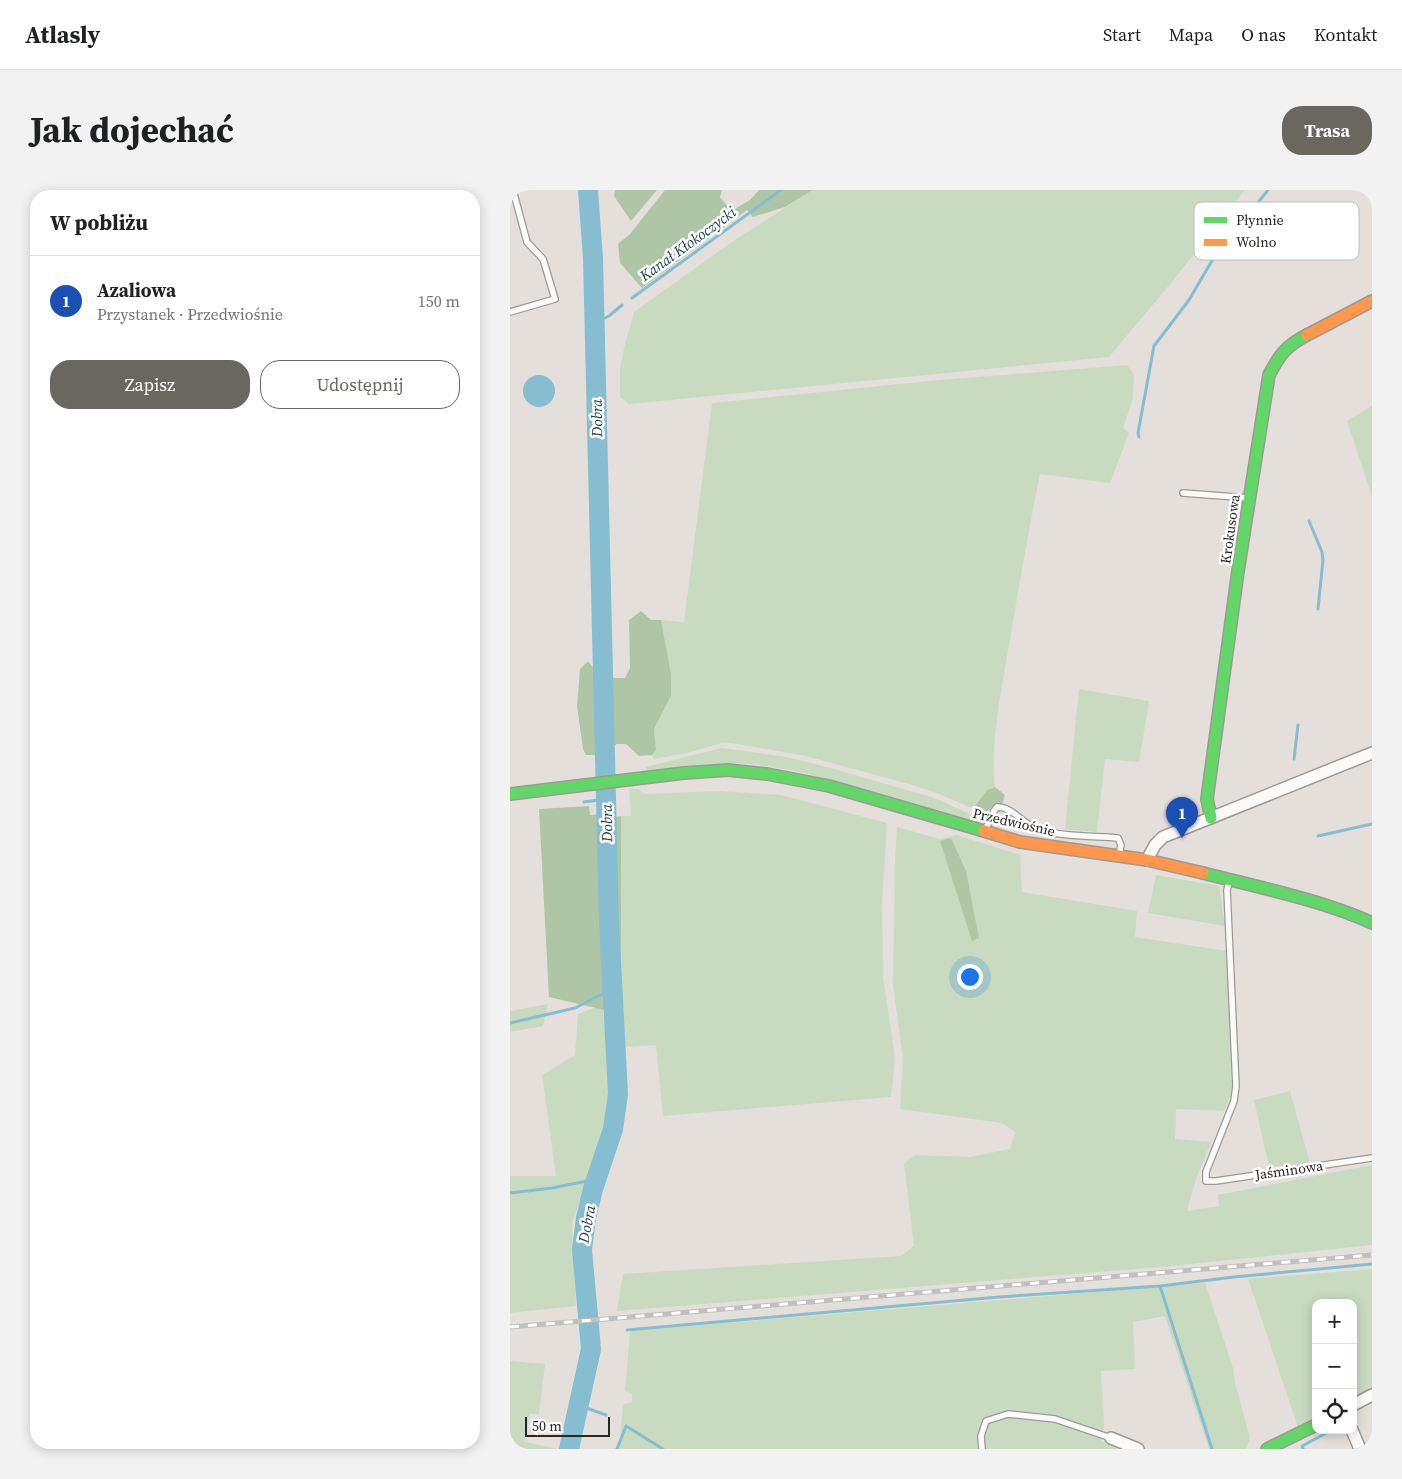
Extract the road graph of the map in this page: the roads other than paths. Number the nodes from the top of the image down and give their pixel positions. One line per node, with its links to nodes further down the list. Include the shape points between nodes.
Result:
1 (513, 190): 3 (lane, via 527,242 544,259 554,299)
2 (1372, 301): 5 (street, Krokusowa, via 1295,341 1279,355 1269,375)
3 (510, 312)
4 (1183, 493): 5 (lane)
5 (1249, 498): 8 (street, Krokusowa, via 1207,799)
6 (1372, 753): 8 (street)
7 (510, 794): 9 (street, Przedwiośnie, via 728,770 829,786)
8 (1211, 818): 11 (street, via 1163,837)
9 (984, 832): 10 (street, Przedwiośnie, via 1020,842); 10 (lane, via 994,810 1003,807 1037,829 1118,838 1121,844)
10 (1119, 856): 11 (street, Przedwiośnie)
11 (1147, 860): 12 (street, Przedwiośnie)
12 (1229, 880): 13 (street, Przedwiośnie, via 1319,904); 14 (lane, Jaśminowa, via 1236,1086 1234,1101 1206,1172 1206,1181)
13 (1372, 924)
14 (1372, 1158)
15 (1372, 1395): 16 (street)
16 (1357, 1403)
17 (1312, 1427): 22 (street)
18 (1354, 1434): 23 (street)
19 (1111, 1438): 20 (lane, via 1055,1419 1008,1414 986,1421 981,1436); 21 (street)
20 (982, 1449)
21 (1138, 1449)
22 (1267, 1449)
23 (1360, 1449)

